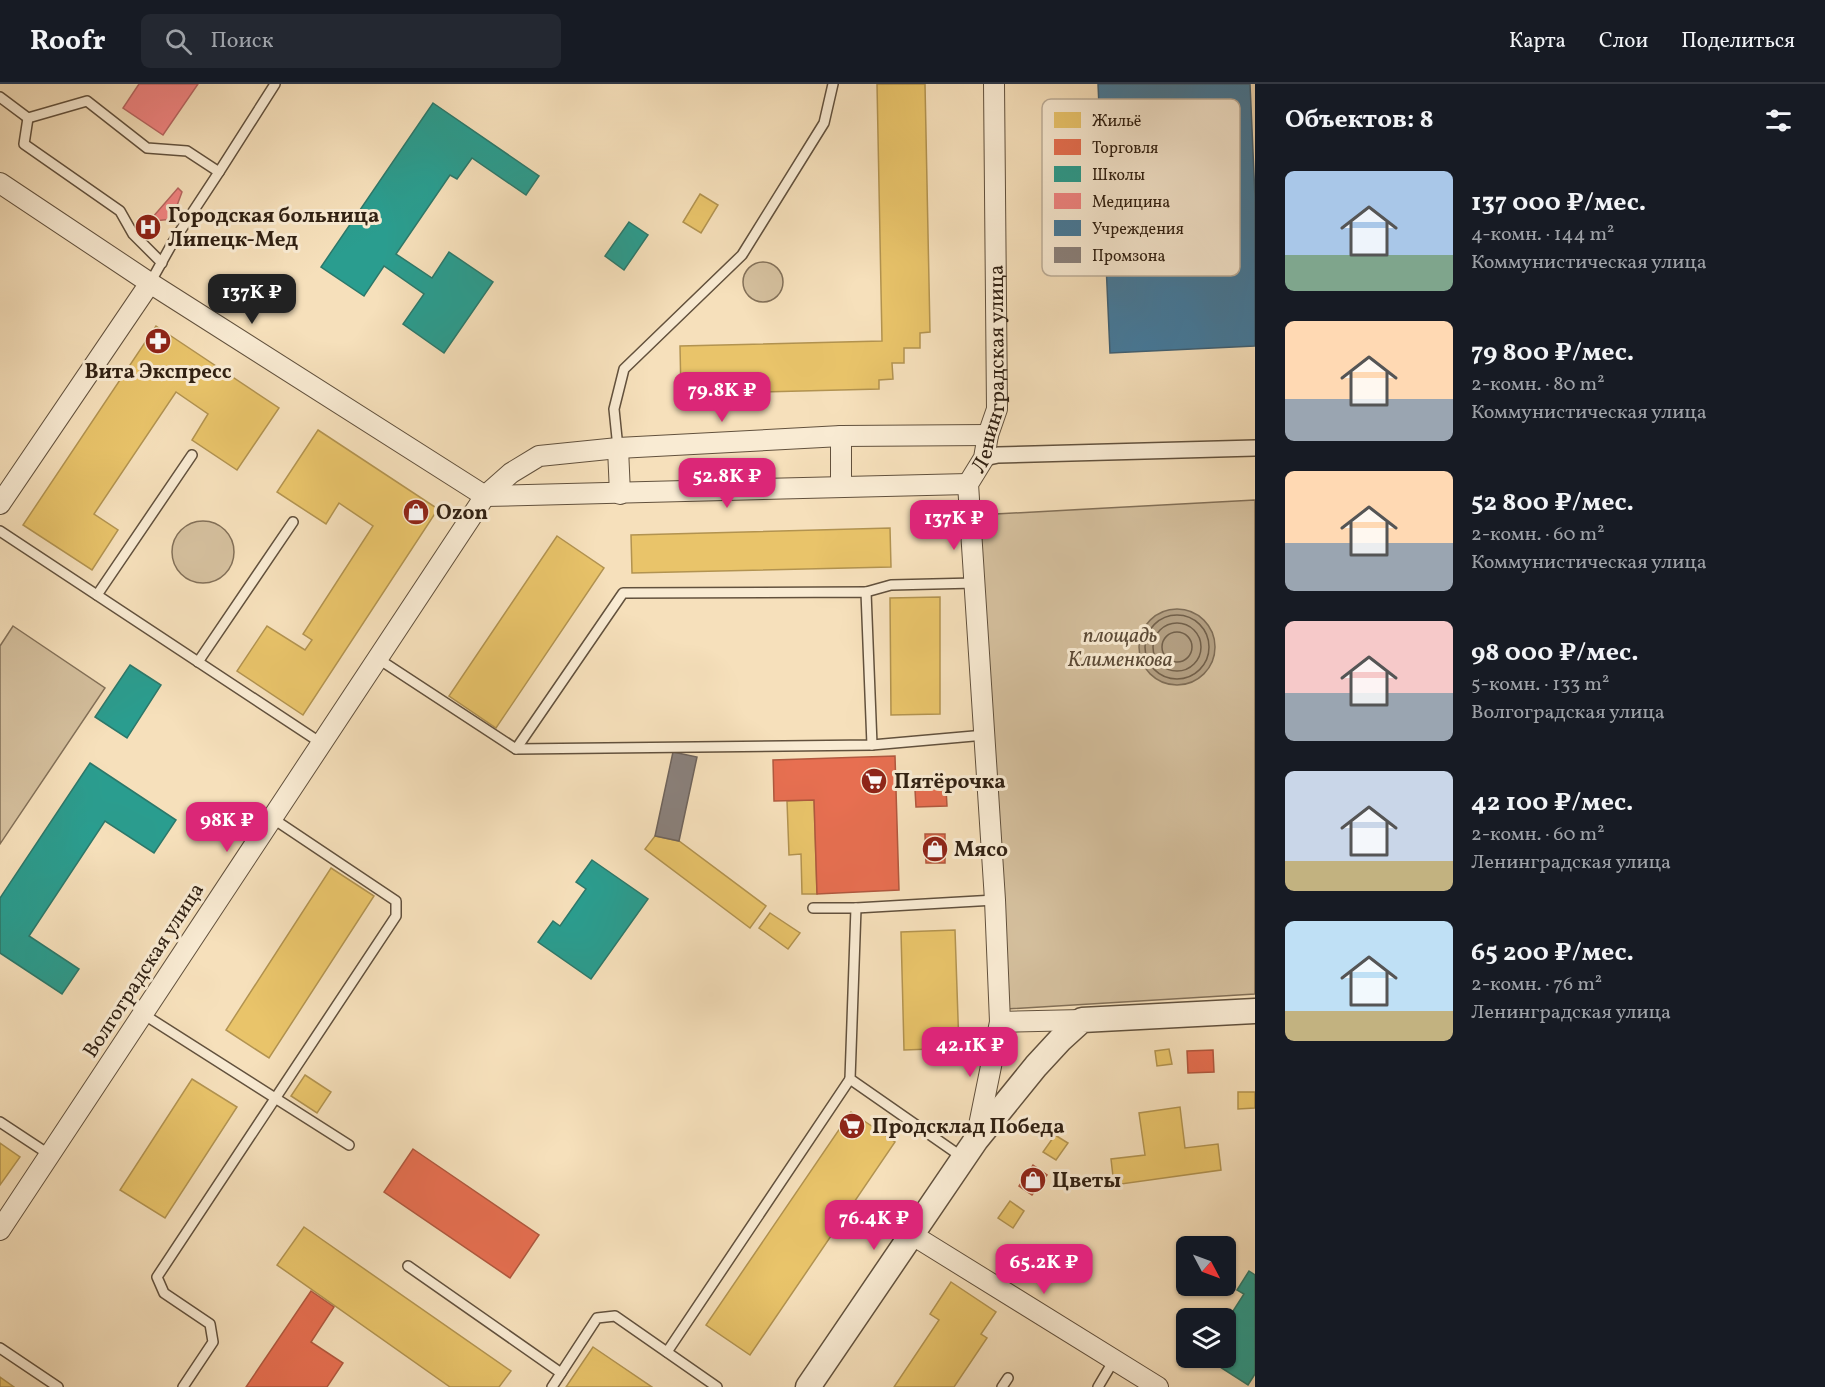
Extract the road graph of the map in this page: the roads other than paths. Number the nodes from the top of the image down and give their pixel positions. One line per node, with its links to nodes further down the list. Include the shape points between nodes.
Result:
1 (275, 84): 6 (lane)
2 (833, 84): 12 (lane, via 824,123 742,255 624,369 614,409)
3 (994, 84): 10 (street, Ленинградская улица, via 997,409)
4 (0, 97): 5 (lane)
5 (28, 118): 6 (lane, via 87,101 147,148 187,150); 8 (lane, via 24,144 120,211 133,234)
6 (219, 172): 8 (lane)
7 (0, 183): 9 (street)
8 (162, 262): 9 (lane)
9 (150, 283): 19 (street); 20 (street)
10 (987, 435): 11 (street, Волгоградская улица); 15 (street, Ленинградская улица)
11 (841, 436): 12 (street, Волгоградская улица); 17 (street)
12 (618, 447): 18 (street); 19 (street, Волгоградская улица, via 539,456 511,473)
13 (1255, 448): 15 (street)
14 (192, 455): 25 (lane)
15 (984, 458): 16 (street, Ленинградская улица)
16 (968, 484): 17 (street); 23 (street, Ленинградская улица)
17 (841, 487): 18 (street)
18 (620, 494): 19 (street)
19 (485, 496): 26 (street, Волгоградская улица)
20 (0, 504)
21 (293, 522): 27 (lane)
22 (0, 531): 25 (lane)
23 (975, 583): 24 (lane, via 891,585); 28 (street, Ленинградская улица)
24 (866, 592): 30 (lane); 31 (lane, via 623,593)
25 (97, 595): 27 (lane)
26 (378, 658): 29 (street, Волгоградская улица); 31 (lane)
27 (198, 662): 29 (lane)
28 (985, 735): 30 (lane); 33 (street, Ленинградская улица)
29 (321, 743): 32 (street, Волгоградская улица)
30 (872, 745): 31 (lane)
31 (516, 749)
32 (272, 818): 37 (street, Волгоградская улица); 41 (lane, via 396,901 396,916)
33 (995, 900): 35 (lane); 39 (street, Ленинградская улица)
34 (813, 908): 35 (lane)
35 (856, 908): 40 (lane)
36 (1255, 1011): 38 (street)
37 (142, 1014): 41 (lane); 45 (street, Волгоградская улица)
38 (1082, 1020): 39 (street); 44 (street, via 1036,1066)
39 (1000, 1022): 44 (street, Ленинградская улица)
40 (850, 1079): 44 (lane); 50 (lane)
41 (275, 1098): 43 (lane); 55 (lane, via 157,1277 164,1293 210,1324 213,1342)
42 (0, 1122): 45 (lane)
43 (349, 1145)
44 (970, 1149): 47 (street, Ленинградская улица)
45 (50, 1155): 46 (street, Волгоградская улица)
46 (0, 1230)
47 (911, 1234): 51 (street); 58 (street, Ленинградская улица)
48 (408, 1266): 52 (lane)
49 (0, 1348): 54 (lane)
50 (667, 1352): 52 (lane, via 615,1316 597,1318); 57 (lane)
51 (1114, 1360): 60 (lane); 61 (street)
52 (561, 1373): 56 (lane)
53 (1008, 1378): 59 (lane)
54 (58, 1387)
55 (183, 1387)
56 (552, 1387)
57 (717, 1387)
58 (807, 1387)
59 (1002, 1387)
60 (1098, 1387)
61 (1158, 1387)

